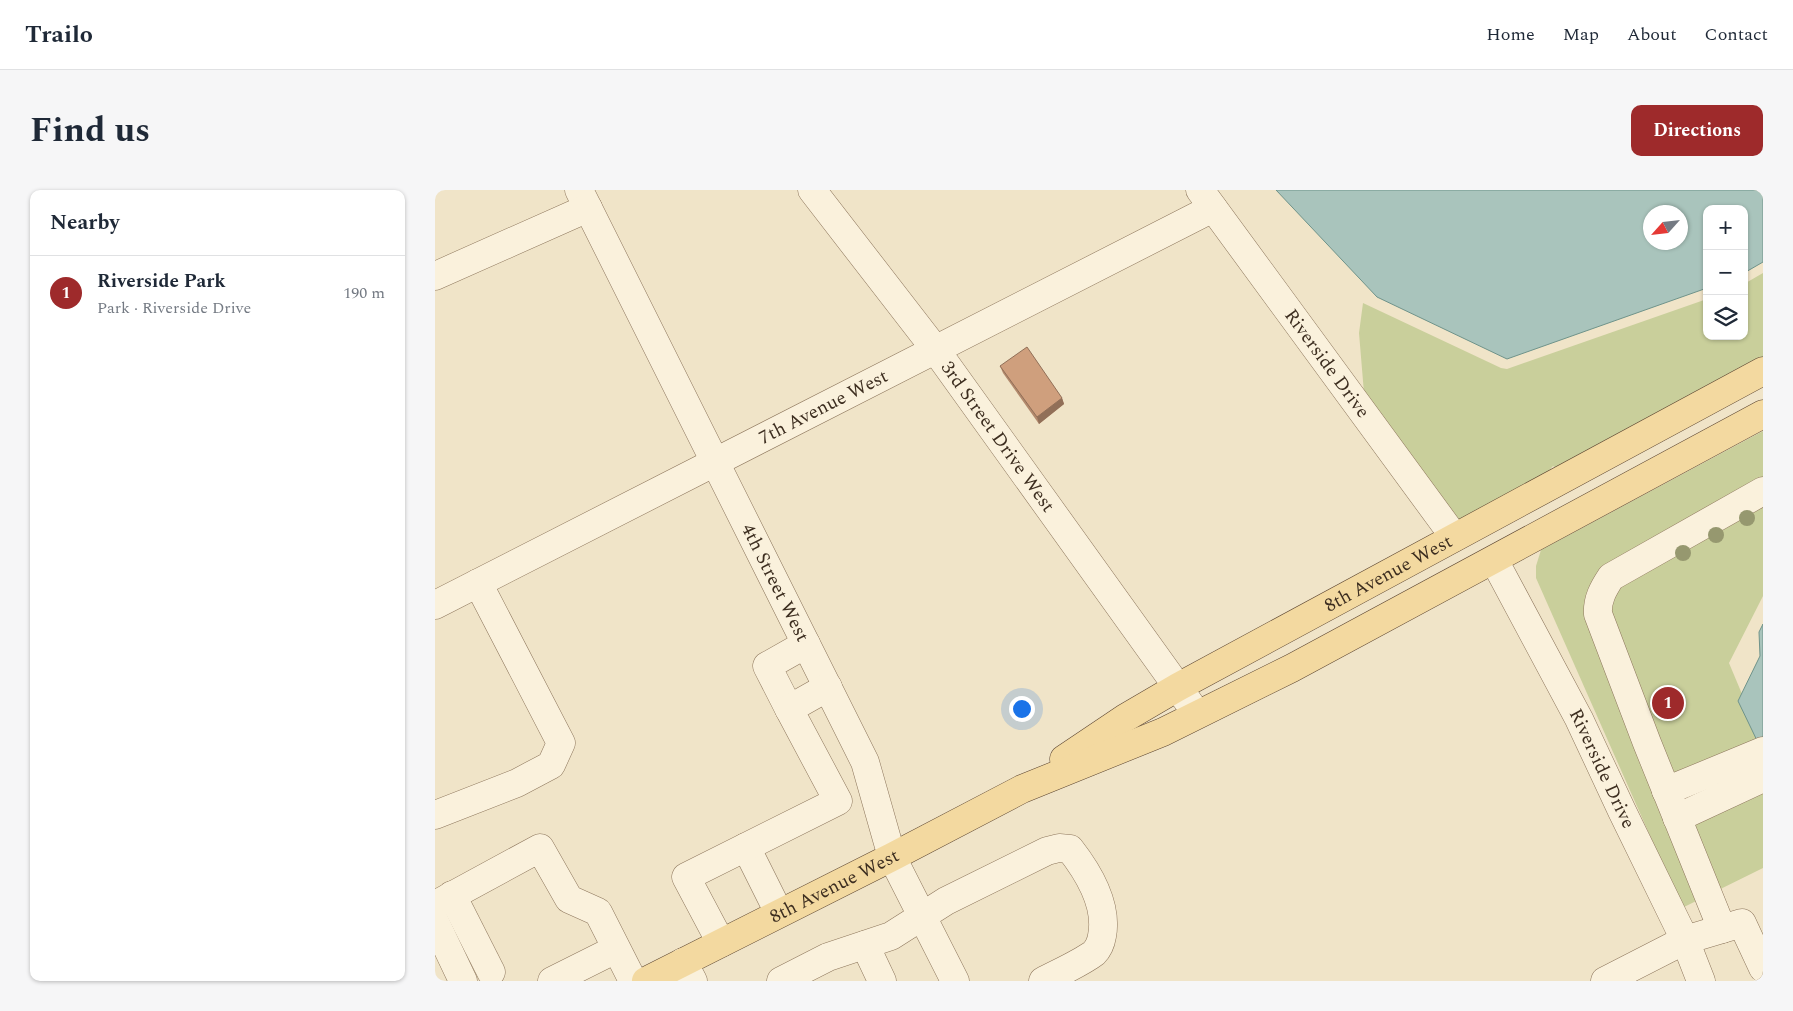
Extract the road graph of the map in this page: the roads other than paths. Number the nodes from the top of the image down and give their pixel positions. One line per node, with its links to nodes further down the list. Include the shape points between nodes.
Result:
1 (812, 190): 5 (street, 3rd Street Drive West)
2 (584, 199): 4 (street); 9 (street, 4th Street West)
3 (1206, 199): 5 (street, 7th Avenue West); 11 (street, Riverside Drive)
4 (435, 276)
5 (935, 349): 9 (street, 7th Avenue West); 18 (street, 3rd Street Drive West)
6 (1763, 371): 11 (main road, 8th Avenue West)
7 (1763, 380): 12 (main road, via 1724,411 1521,519 1502,538)
8 (1763, 414): 12 (main road, 8th Avenue West)
9 (716, 461): 13 (street, 7th Avenue West); 15 (street, 4th Street West)
10 (1763, 491): 24 (street, via 1611,577 1597,606)
11 (1453, 538): 16 (main road, via 1448,558 1437,571 1350,620); 18 (main road, 8th Avenue West)
12 (1494, 560): 16 (main road, 8th Avenue West); 34 (street, Riverside Drive, via 1579,719)
13 (478, 583): 14 (street, 7th Avenue West); 25 (street, via 561,743 551,765 517,783)
14 (435, 605)
15 (807, 644): 17 (street, 4th Street West); 19 (street, via 767,666)
16 (1292, 668): 20 (main road, 8th Avenue West)
17 (828, 687): 19 (street); 28 (street, 4th Street West, via 865,762)
18 (1178, 687): 20 (street, 3rd Street Drive West); 23 (main road, 8th Avenue West, via 1125,718)
19 (789, 709): 27 (street, via 838,801)
20 (1197, 714): 23 (main road, 8th Avenue West, via 1163,732)
21 (1763, 751): 24 (street)
22 (1763, 778): 26 (street)
23 (1022, 789): 28 (main road, 8th Avenue West)
24 (1666, 792): 26 (street)
25 (435, 815)
26 (1677, 818): 33 (street)
27 (746, 847): 30 (street); 35 (street, via 686,877)
28 (892, 857): 30 (main road, 8th Avenue West); 31 (street, 4th Street West)
29 (443, 900): 37 (street, via 540,848 569,899 598,912); 40 (street)
30 (779, 914): 35 (main road, 8th Avenue West)
31 (922, 916): 36 (street, via 891,936); 47 (street, 4th Street West); 48 (street, via 1047,851 1069,849 1082,864 1102,906 1101,942 1095,952)
32 (435, 922): 41 (street)
33 (1722, 929): 34 (street); 38 (street, via 1741,923)
34 (1685, 940): 49 (street); 50 (street, Riverside Drive)
35 (721, 943): 39 (main road, 8th Avenue West)
36 (865, 945): 45 (street, via 828,957); 46 (street)
37 (616, 949): 42 (street); 43 (street)
38 (1763, 968)
39 (688, 972): 44 (main road, 8th Avenue West)
40 (487, 978)
41 (463, 981)
42 (552, 981)
43 (633, 981)
44 (646, 981)
45 (781, 981)
46 (883, 981)
47 (955, 981)
48 (1043, 981)
49 (1605, 981)
50 (1701, 981)

